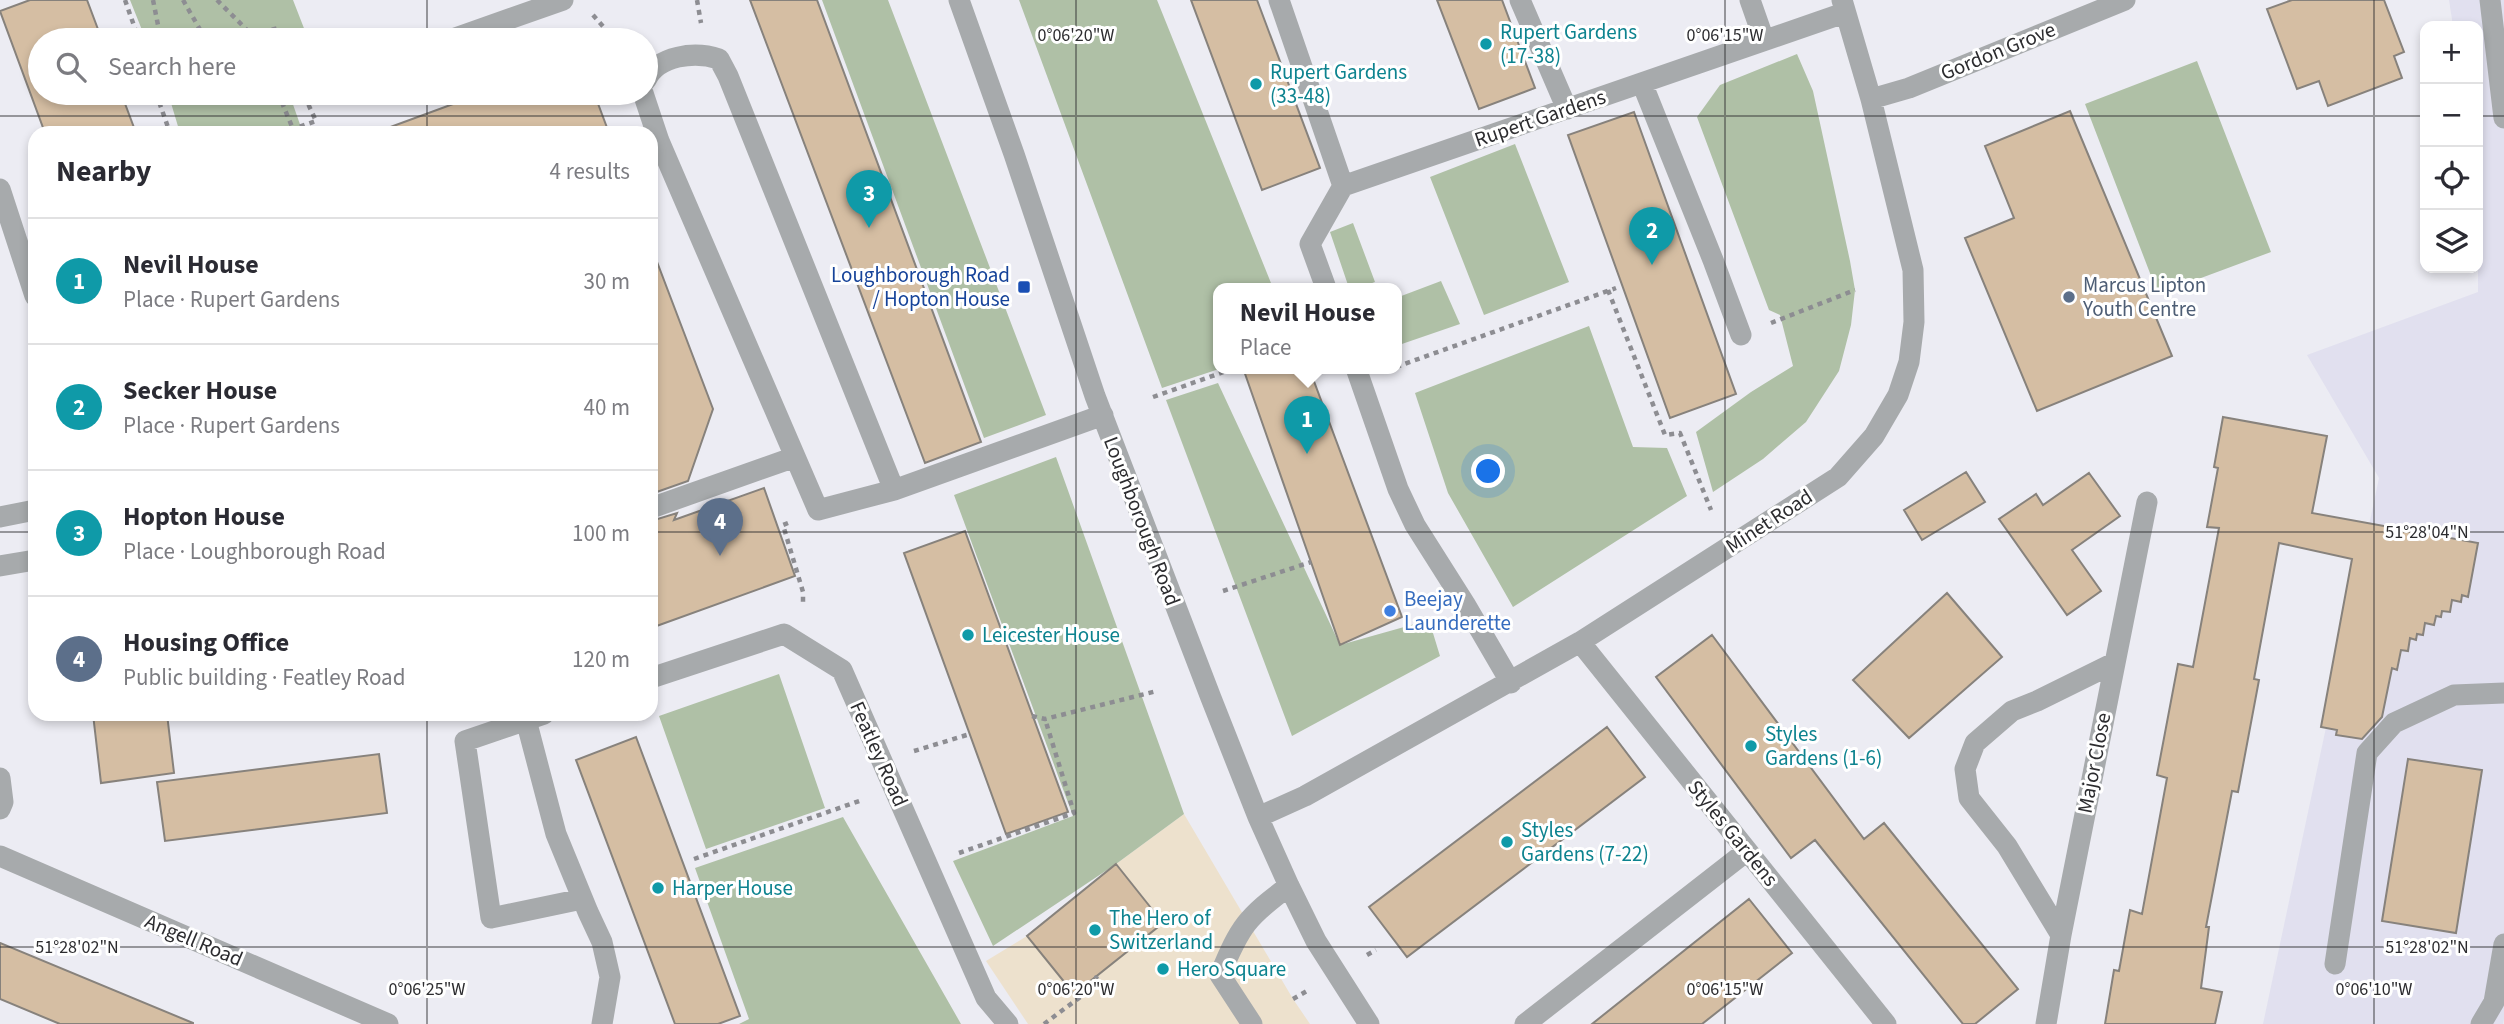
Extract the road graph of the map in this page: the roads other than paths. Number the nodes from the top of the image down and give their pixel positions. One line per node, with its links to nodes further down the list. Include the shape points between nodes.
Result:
1 (564, 0): 9 (street)
2 (959, 0): 25 (street, Loughborough Road)
3 (1279, 0): 19 (street)
4 (1520, 0): 15 (street)
5 (1750, 0): 10 (street)
6 (2125, 0): 13 (street, Gordon Grove, via 1909,88)
7 (2490, 0): 16 (street)
8 (1843, 6): 10 (street, Rupert Gardens); 13 (street, Minet Road)
9 (484, 28)
10 (1764, 40): 12 (street, Rupert Gardens)
11 (658, 66): 27 (street, via 688,55 719,59)
12 (1642, 83): 15 (street, Rupert Gardens); 23 (street)
13 (1871, 99): 34 (street, Minet Road, via 1913,270 1914,322 1909,362 1898,395 1874,436 1838,477)
14 (647, 105): 17 (street)
15 (1567, 109): 19 (street, Rupert Gardens)
16 (2504, 118)
17 (654, 126)
18 (658, 138): 26 (street)
19 (1343, 186): 22 (street, via 1310,244)
20 (0, 188): 21 (street)
21 (28, 274)
22 (1324, 283)
23 (1741, 335)
24 (1358, 374): 37 (street, via 1415,525)
25 (1102, 415): 27 (street); 43 (street, Loughborough Road)
26 (796, 457): 27 (street, via 818,510); 29 (street)
27 (894, 489)
28 (2147, 502): 35 (street, Major Close)
29 (658, 506)
30 (28, 511): 31 (street)
31 (0, 517)
32 (28, 561): 33 (street)
33 (0, 566)
34 (1580, 642): 37 (street, Minet Road); 44 (street, Styles Gardens)
35 (2113, 663): 48 (street, Major Close); 48 (street, via 2012,711 1975,743 1965,769 1969,798 2007,846)
36 (658, 676): 53 (street, Featley Road, via 784,634 842,670 986,998)
37 (1511, 682): 43 (street, Minet Road, via 1306,796)
38 (2504, 693): 50 (street, via 2454,695 2393,723 2367,753)
39 (523, 721): 47 (street, via 465,741 491,918)
40 (536, 721): 47 (street, via 556,834)
41 (0, 779): 42 (street)
42 (0, 809)
43 (1258, 817): 46 (street, Loughborough Road)
44 (1747, 851): 56 (street); 57 (street, Styles Gardens)
45 (0, 856): 51 (street, Angell Road)
46 (1289, 886): 54 (street, via 1247,920 1220,975); 55 (street, Loughborough Road, via 1316,941)
47 (582, 899): 52 (street, via 603,942 610,977)
48 (2061, 935): 58 (street, Major Close)
49 (2504, 944): 59 (street, via 2494,1002)
50 (2335, 964)
51 (388, 1024)
52 (602, 1024)
53 (1008, 1024)
54 (1252, 1024)
55 (1369, 1024)
56 (1525, 1024)
57 (1886, 1024)
58 (2046, 1024)
59 (2481, 1024)

